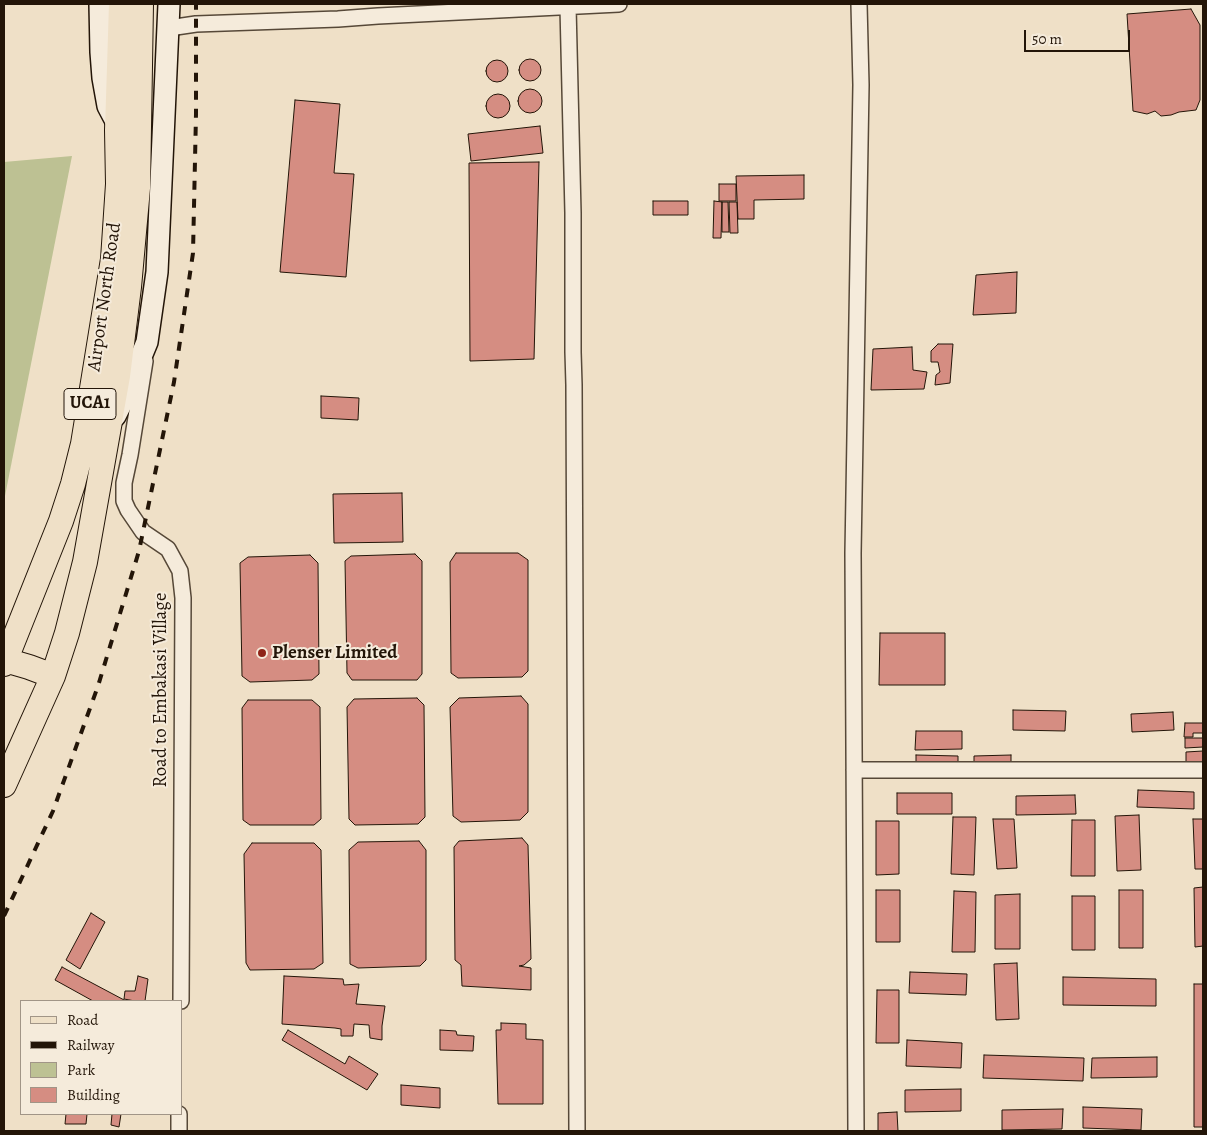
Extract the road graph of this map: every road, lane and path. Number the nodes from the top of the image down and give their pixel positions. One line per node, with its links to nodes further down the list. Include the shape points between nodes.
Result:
1 (100, 4): 9 (main road, Airport North Road / UCA1, via 103,78 108,106)
2 (121, 4): 9 (main road, Airport North Road / UCA1)
3 (141, 4): 11 (main road, Airport North Road / UCA1, via 138,188 127,304)
4 (169, 4): 8 (main road, Airport North Road / UCA1)
5 (619, 4): 7 (street)
6 (859, 4): 14 (street, via 861,86 852,553)
7 (568, 7): 8 (street, via 196,24); 20 (street, via 573,213)
8 (169, 28): 10 (main road, Airport North Road / UCA1, via 157,272)
9 (118, 128): 12 (main road, Airport North Road / UCA1, via 114,259 83,444 61,521)
10 (147, 342): 11 (main road, Airport North Road / UCA1); 17 (street, Road to Embakasi Village, via 124,500 143,532 168,549 180,571 183,598)
11 (108, 429): 13 (main road, Airport North Road / UCA1, via 85,562)
12 (5, 662): 13 (main road)
13 (53, 676): 16 (main road, Airport North Road / UCA1)
14 (854, 770): 15 (street); 21 (street)
15 (1203, 770)
16 (4, 785)
17 (181, 1000)
18 (179, 1115): 19 (street)
19 (179, 1131)
20 (578, 1131)
21 (856, 1131)

